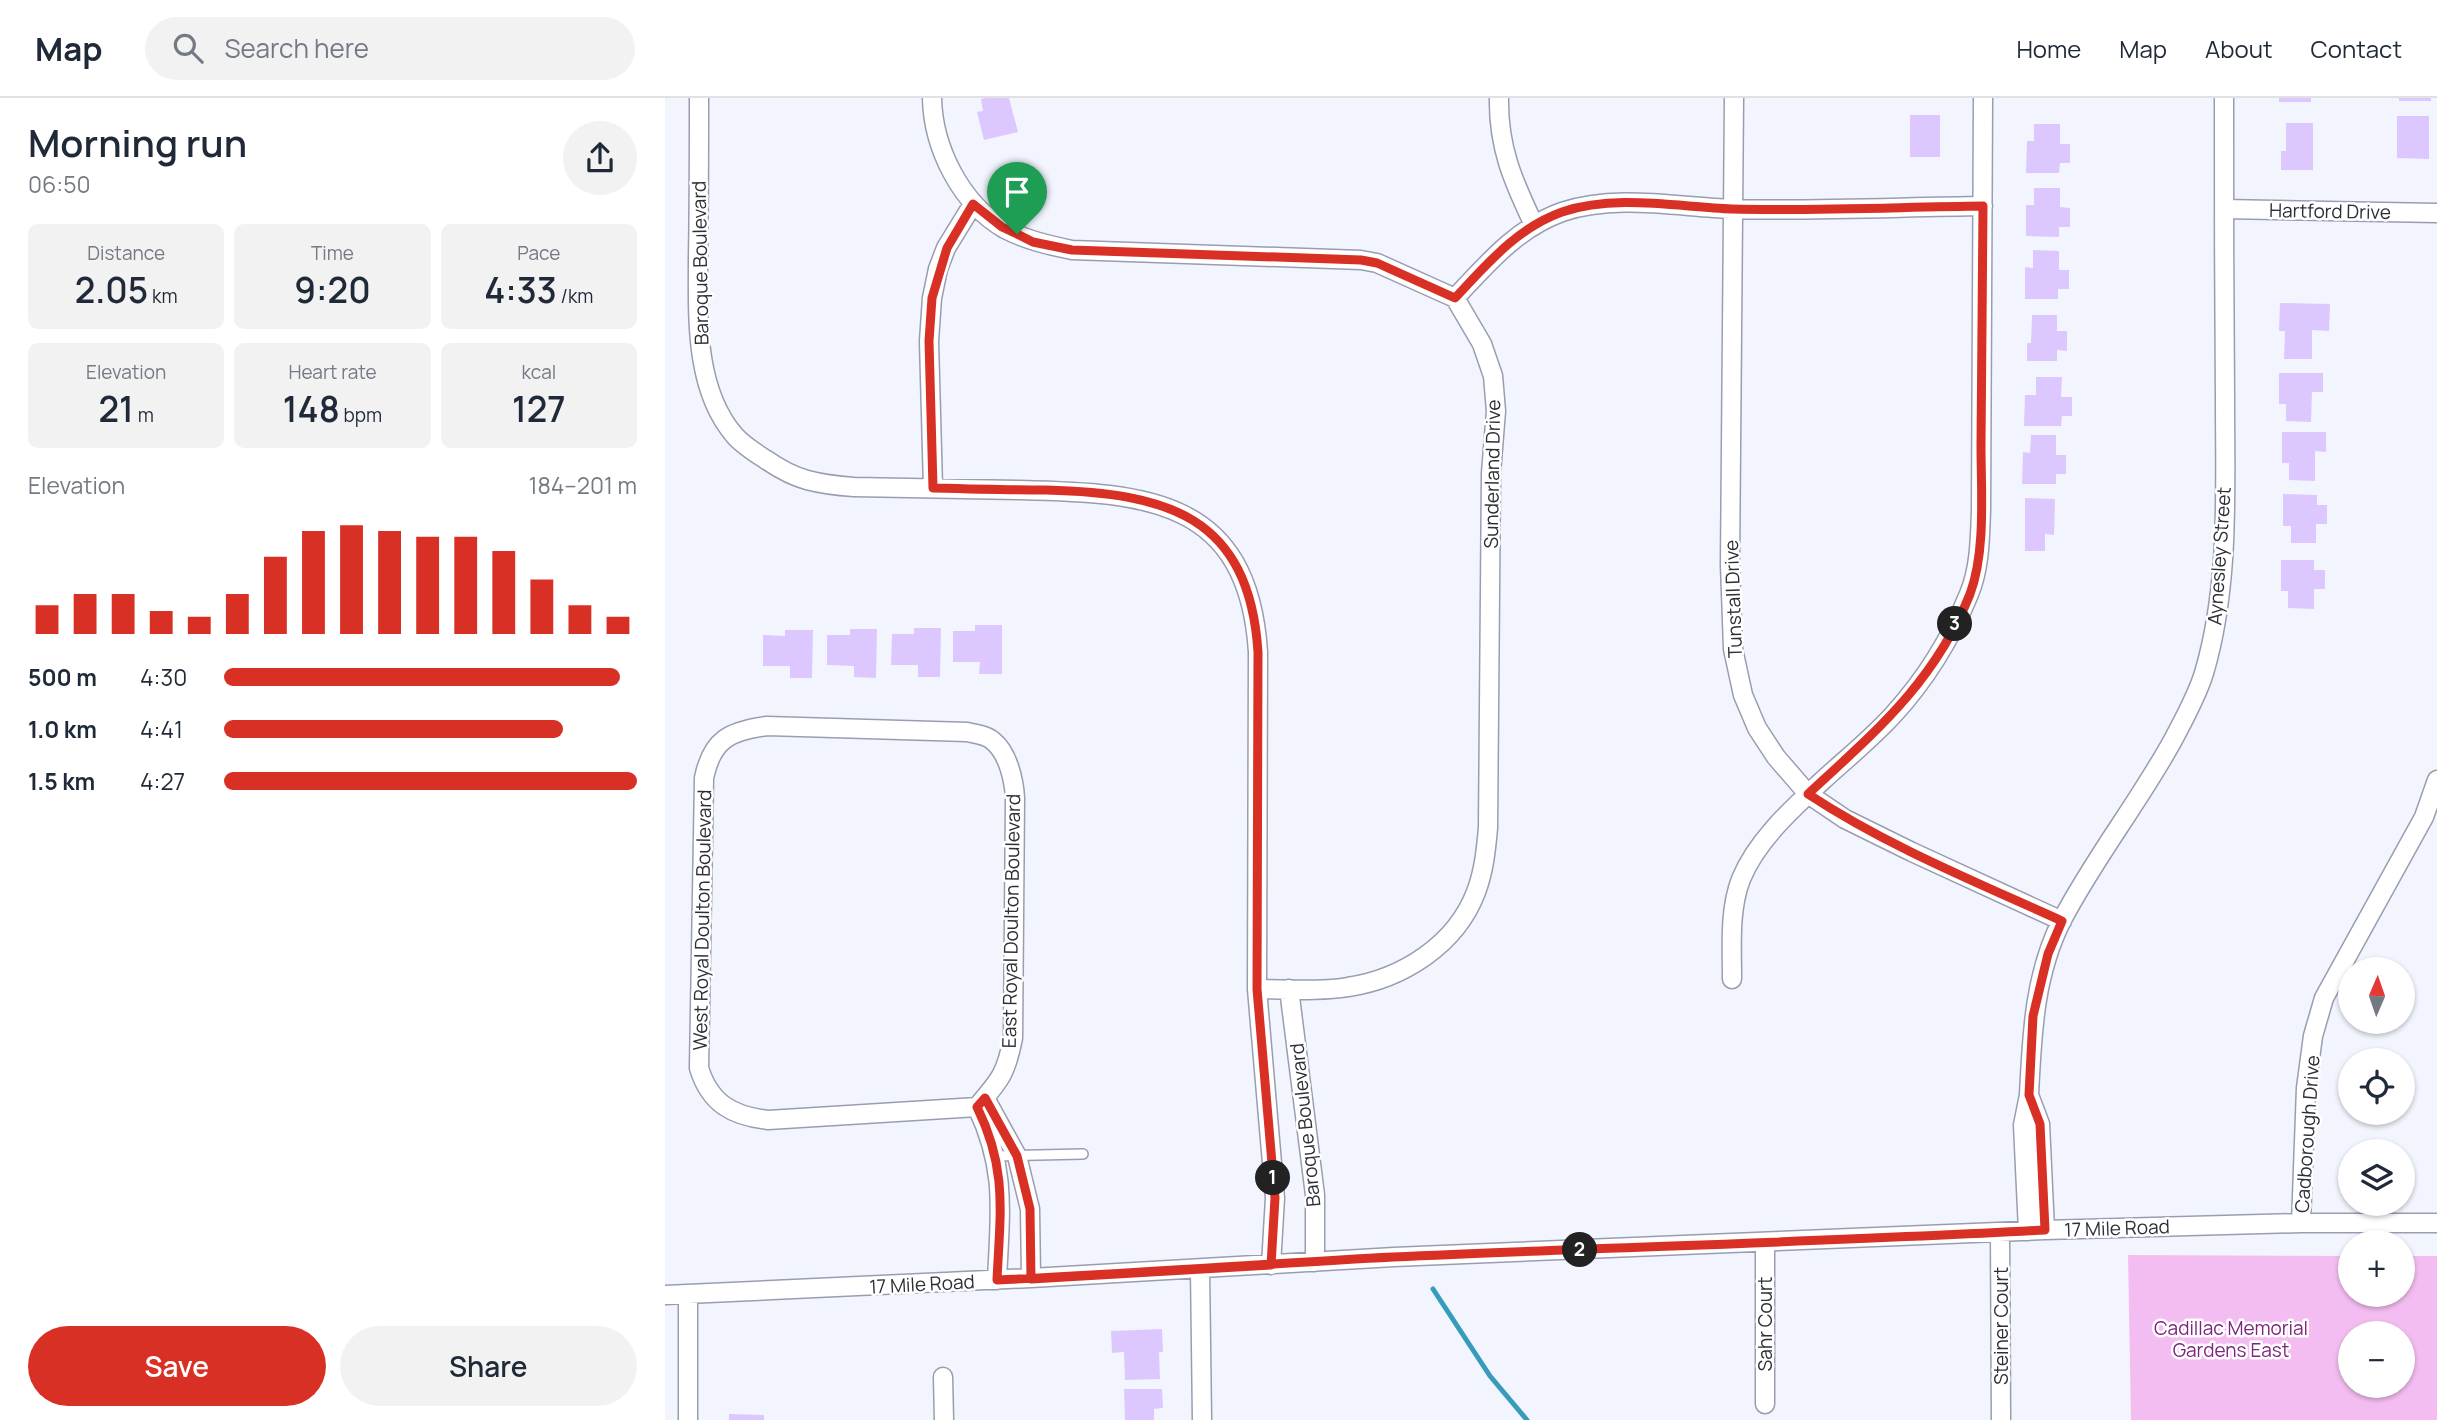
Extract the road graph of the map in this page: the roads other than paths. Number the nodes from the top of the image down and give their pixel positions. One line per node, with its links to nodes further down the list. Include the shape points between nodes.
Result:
1 (699, 98): 14 (street, Baroque Boulevard, via 702,361 726,423 750,449 806,480 855,487)
2 (932, 98): 7 (street, via 940,148)
3 (1499, 98): 12 (street, via 1507,165)
4 (1734, 98): 9 (street, Tunstall Drive)
5 (1983, 98): 8 (street)
6 (2224, 98): 10 (street, Aynesley Street)
7 (973, 204): 13 (street, via 1002,227 1033,242 1072,250 1361,260); 14 (street, via 947,248 932,298)
8 (1983, 206): 9 (street); 17 (street, via 1981,510 1970,593 1950,635 1913,691)
9 (1733, 209): 12 (street, via 1609,203 1562,212); 17 (street, Tunstall Drive, via 1733,649 1743,695 1757,727)
10 (2224, 209): 11 (street, Hartford Drive); 19 (street, Aynesley Street, via 2225,500 2212,638 2203,675 2183,721)
11 (2437, 213)
12 (1534, 225): 13 (street, via 1512,240)
13 (1455, 298): 22 (street, Sunderland Drive, via 1487,356 1496,411 1485,860 1476,893 1461,919 1418,961 1397,973 1347,988)
14 (933, 488): 21 (street, Baroque Boulevard, via 1092,491 1151,501 1196,522 1234,562 1257,623)
15 (719, 743): 23 (street, West Royal Doulton Boulevard, via 707,765 703,792 699,1068 713,1098 747,1117 768,1120); 23 (street, East Royal Doulton Boulevard, via 732,733 767,726 954,730 993,741 1014,785 1013,1038 1004,1073)
16 (2437, 780): 18 (street, Cadborough Drive)
17 (1808, 794): 19 (street, Tunstall Drive, via 1845,819); 20 (street, via 1752,855 1741,880 1733,923)
18 (2431, 820): 27 (street, Cadborough Drive, via 2325,998 2313,1036 2307,1088)
19 (2062, 921): 29 (street, Aynesley Street, via 2033,1016 2023,1125)
20 (1732, 979)
21 (1257, 989): 22 (street, Sunderland Drive); 33 (street, Baroque Boulevard, via 1275,1198)
22 (1289, 989): 32 (street, Baroque Boulevard, via 1315,1195)
23 (981, 1102): 25 (street); 26 (street)
24 (1083, 1154): 26 (lane)
25 (996, 1156): 26 (lane); 36 (street, via 1000,1209)
26 (1017, 1156): 35 (street, via 1030,1209)
27 (2301, 1223): 28 (street, 17 Mile Road); 29 (street, 17 Mile Road)
28 (2437, 1223)
29 (2036, 1231): 30 (street, 17 Mile Road)
30 (2000, 1233): 31 (street, 17 Mile Road); 44 (street, Steiner Court)
31 (1765, 1243): 32 (street, 17 Mile Road); 40 (street, Sahr Court)
32 (1315, 1262): 33 (street, 17 Mile Road)
33 (1271, 1265): 34 (street, 17 Mile Road)
34 (1200, 1269): 35 (street, 17 Mile Road); 43 (street)
35 (1031, 1279): 36 (street, 17 Mile Road)
36 (997, 1280): 37 (street, 17 Mile Road)
37 (688, 1294): 38 (street, 17 Mile Road); 41 (street)
38 (665, 1295)
39 (943, 1377): 42 (street)
40 (1765, 1404)
41 (688, 1420)
42 (944, 1420)
43 (1202, 1420)
44 (2001, 1420)

